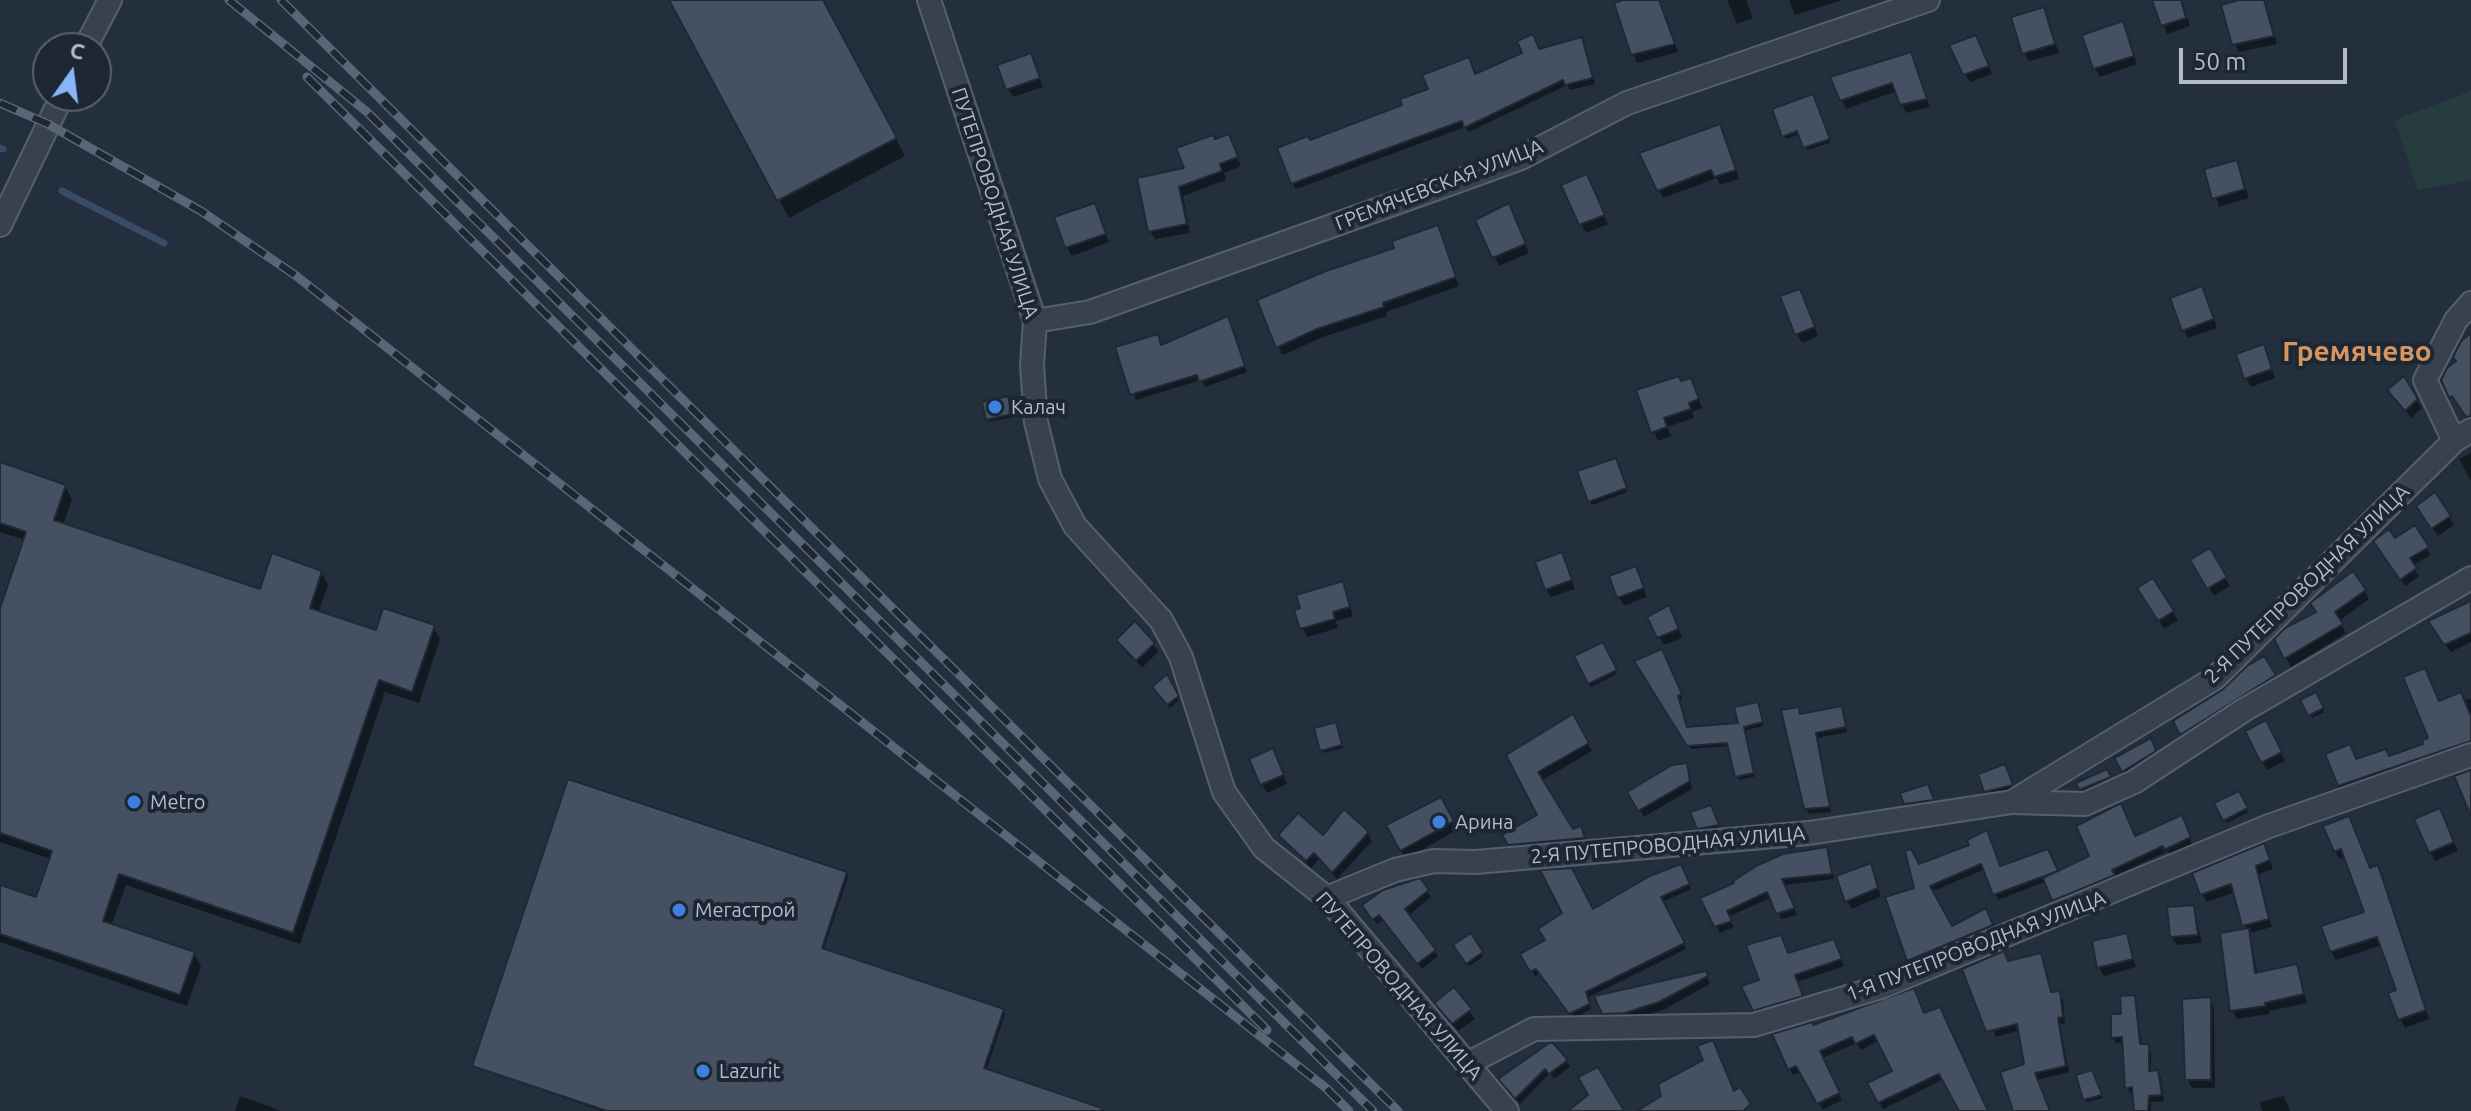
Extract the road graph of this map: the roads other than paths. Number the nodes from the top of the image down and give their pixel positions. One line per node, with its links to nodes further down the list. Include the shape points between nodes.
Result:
1 (110, 0): 4 (street)
2 (929, 0): 8 (street, ПУТЕПРОВОДНАЯ УЛИЦА)
3 (1928, 0): 8 (street, ГРЕМЯЧЕВСКАЯ УЛИЦА, via 1627,103 1521,158 1455,182 1090,312)
4 (93, 32)
5 (54, 112): 6 (street)
6 (0, 225)
7 (2471, 303): 9 (street, via 2456,320 2425,380)
8 (1035, 321): 13 (street, ПУТЕПРОВОДНАЯ УЛИЦА, via 1036,422 1050,479 1075,526 1161,620 1181,657 1224,792 1264,848)
9 (2462, 436): 12 (street, 2-Я ПУТЕПРОВОДНАЯ УЛИЦА, via 2215,678)
10 (2471, 578): 12 (street, 2-Я ПУТЕПРОВОДНАЯ УЛИЦА, via 2244,710 2134,782 2085,804)
11 (2471, 755): 14 (street, 1-Я ПУТЕПРОВОДНАЯ УЛИЦА, via 2269,826 1881,987 1754,1025 1534,1029)
12 (2012, 802): 13 (street, 2-Я ПУТЕПРОВОДНАЯ УЛИЦА, via 1809,833 1476,862 1434,861 1395,870)
13 (1327, 898): 14 (street, ПУТЕПРОВОДНАЯ УЛИЦА)
14 (1469, 1063): 15 (street, ПУТЕПРОВОДНАЯ УЛИЦА)
15 (1507, 1111)

